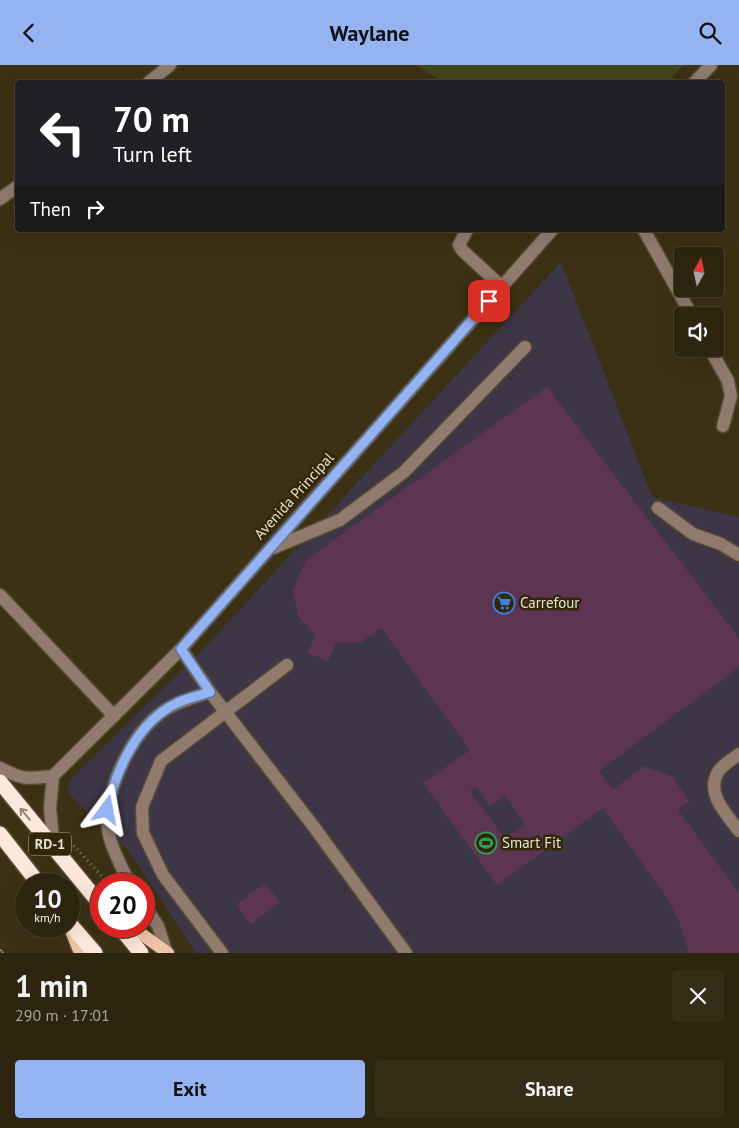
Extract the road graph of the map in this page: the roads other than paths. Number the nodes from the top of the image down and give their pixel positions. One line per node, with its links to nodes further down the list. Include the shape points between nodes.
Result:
1 (170, 65): 3 (street)
2 (704, 67): 4 (street)
3 (152, 80)
4 (696, 80)
5 (15, 188): 6 (street)
6 (0, 199)
7 (466, 232): 10 (street, via 459,245 462,250)
8 (550, 232): 10 (street, Avenida Principal)
9 (645, 232): 11 (street)
10 (502, 287): 16 (street, Avenida Principal)
11 (687, 307)
12 (525, 347): 16 (street, via 404,473 340,520)
13 (714, 357): 14 (street, via 728,381 731,396)
14 (723, 426)
15 (658, 508): 17 (street, via 693,534 721,544)
16 (268, 550): 19 (street, Avenida Principal)
17 (739, 555)
18 (0, 595): 23 (street)
19 (181, 649): 21 (street); 23 (street, Avenida Principal)
20 (287, 665): 22 (street)
21 (210, 692): 22 (street); 32 (street, via 177,703 158,715 126,757 113,785 107,810 109,834)
22 (226, 713): 43 (street, via 161,761 142,807 143,833 163,875); 44 (street)
23 (114, 716): 26 (street, Avenida Principal)
24 (739, 753): 28 (street, via 718,772 714,787 717,801)
25 (0, 768): 26 (street, via 29,779)
26 (53, 776): 30 (street, via 50,808)
27 (0, 782): 30 (highway, RD-1, one-way to 27)
28 (739, 831)
29 (0, 834): 31 (highway, RD-1)
30 (54, 848): 33 (highway, RD-1)
31 (30, 873)
32 (124, 873)
33 (90, 892)
34 (155, 922): 39 (street)
35 (80, 936): 41 (highway)
36 (74, 938): 40 (main road)
37 (129, 938): 42 (highway)
38 (147, 938): 39 (main road)
39 (167, 952)
40 (80, 953)
41 (95, 953)
42 (142, 953)
43 (222, 953)
44 (406, 953)

